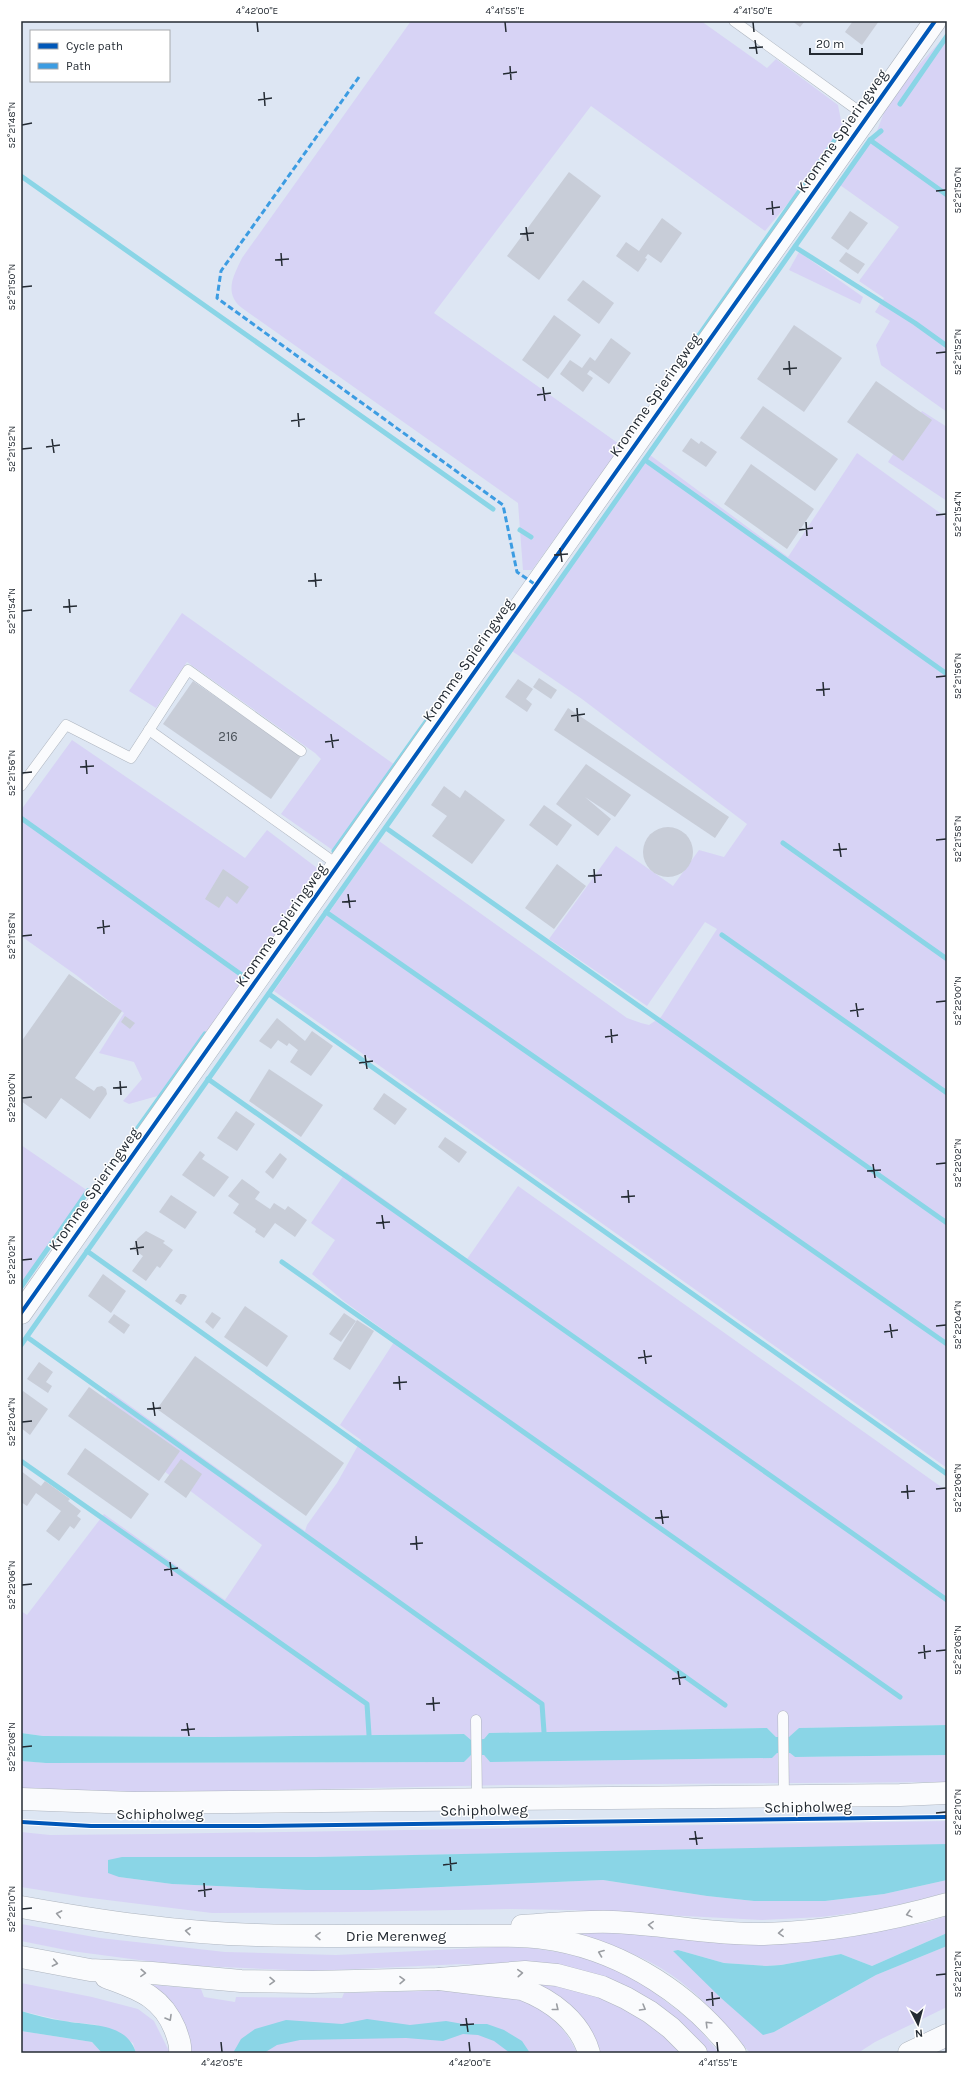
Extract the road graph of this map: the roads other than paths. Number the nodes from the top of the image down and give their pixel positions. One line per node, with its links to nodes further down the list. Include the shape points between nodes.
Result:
1 (734, 21): 3 (lane)
2 (935, 21): 3 (main road, Kromme Spieringweg)
3 (867, 117): 7 (main road, Kromme Spieringweg)
4 (149, 730): 5 (lane, via 188,670); 6 (lane, via 130,758 66,726); 7 (lane, Kromme Spieringweg)
5 (301, 751)
6 (21, 786)
7 (338, 865): 8 (main road, Kromme Spieringweg)
8 (21, 1313)
9 (783, 1716): 12 (lane)
10 (476, 1720): 14 (lane)
11 (947, 1793): 12 (main road, Schipholweg)
12 (784, 1797): 14 (main road, Schipholweg)
13 (21, 1799): 14 (main road, Schipholweg, via 133,1803)
14 (477, 1800)
15 (947, 1904): 17 (main road, one-way to 17, via 885,1921 825,1930 764,1934 586,1922)
16 (21, 1907): 17 (main road, Drie Merenweg, one-way to 16, via 332,1937 192,1932 101,1922)
17 (412, 1935): 25 (main road, Drie Merenweg, one-way to 17, via 678,1996 624,1962 601,1952 556,1940 533,1937)
18 (21, 1957): 19 (main road, one-way to 19)
19 (90, 1970): 20 (main road, one-way to 20, via 241,1981); 22 (main road, one-way to 22, via 148,1994 161,2005 179,2039)
20 (439, 1979): 23 (main road, one-way to 23, via 522,1989 535,1994 566,2016 579,2032); 24 (main road, one-way to 24, via 525,1972 558,1974 614,1993 650,2012 671,2028)
21 (947, 2035): 26 (main road)
22 (180, 2053)
23 (589, 2053)
24 (696, 2053)
25 (735, 2053)
26 (909, 2053)

